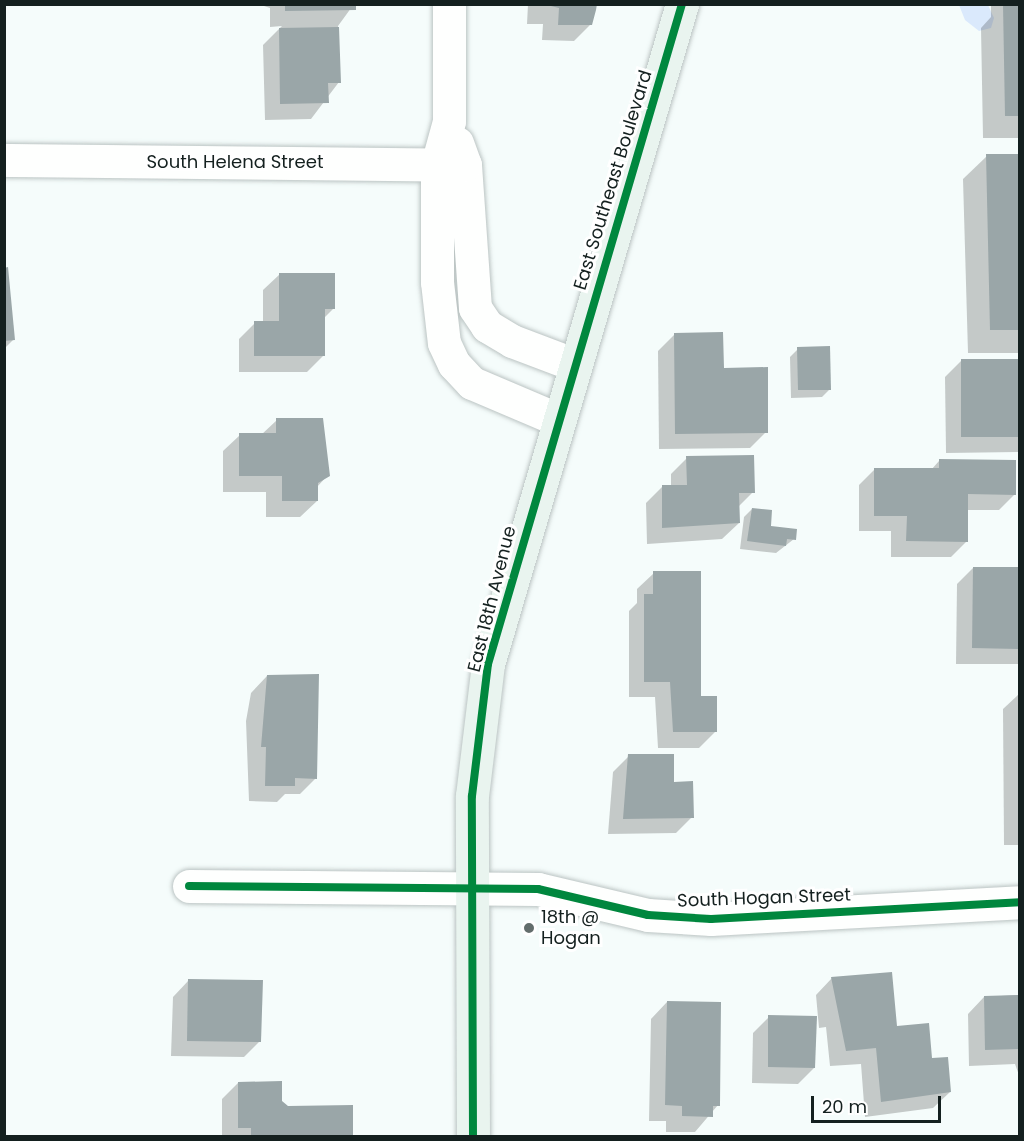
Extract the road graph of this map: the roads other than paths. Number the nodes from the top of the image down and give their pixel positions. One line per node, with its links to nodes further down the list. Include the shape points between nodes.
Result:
1 (449, 4): 4 (street)
2 (682, 4): 5 (main road, East Southeast Boulevard)
3 (4, 160): 4 (street, South Helena Street)
4 (451, 165): 5 (street, via 475,308 487,326 512,341); 6 (street, via 438,317 454,364 494,396)
5 (573, 364): 6 (main road, East 18th Avenue)
6 (557, 419): 8 (main road, East 18th Avenue, via 488,664 472,796)
7 (189, 886): 8 (street, South Hogan Street)
8 (472, 888): 9 (street, South Hogan Street, via 563,891 648,915 711,919); 10 (main road, East 18th Avenue)
9 (1020, 902)
10 (473, 1137)

